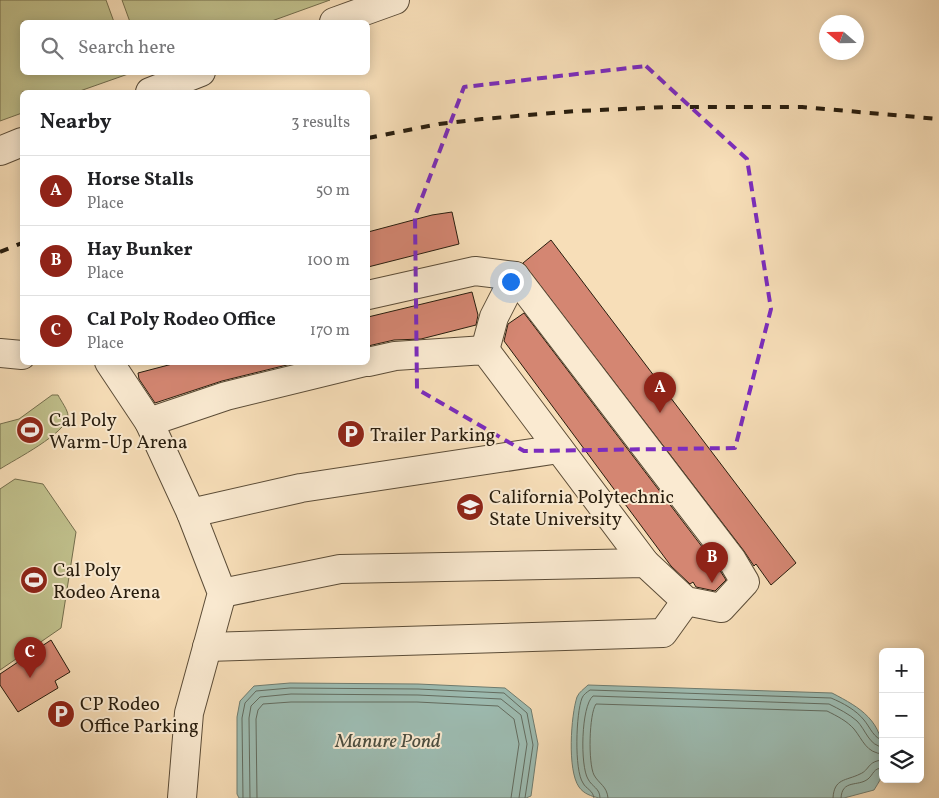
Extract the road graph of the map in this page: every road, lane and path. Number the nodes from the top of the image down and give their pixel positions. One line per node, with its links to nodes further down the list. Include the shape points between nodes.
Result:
1 (395, 0): 2 (lane)
2 (340, 20)
3 (193, 75): 4 (lane)
4 (155, 90)
5 (20, 143): 6 (lane)
6 (0, 151)
7 (515, 276): 8 (lane, via 475,271); 9 (lane, via 494,317); 20 (lane, via 732,560 745,582 721,608)
8 (370, 295)
9 (485, 350): 12 (lane, via 394,356); 16 (lane)
10 (0, 353): 11 (lane)
11 (20, 355)
12 (370, 361)
13 (111, 365): 15 (lane)
14 (354, 365): 15 (lane, via 226,396)
15 (149, 422): 17 (lane)
16 (559, 449): 17 (lane, via 301,488); 18 (lane)
17 (191, 513): 19 (lane)
18 (645, 563): 19 (lane, via 340,570); 20 (lane)
19 (222, 593): 21 (lane)
20 (686, 601): 21 (lane, via 663,633)
21 (207, 647): 22 (lane, via 189,713)
22 (182, 798)

